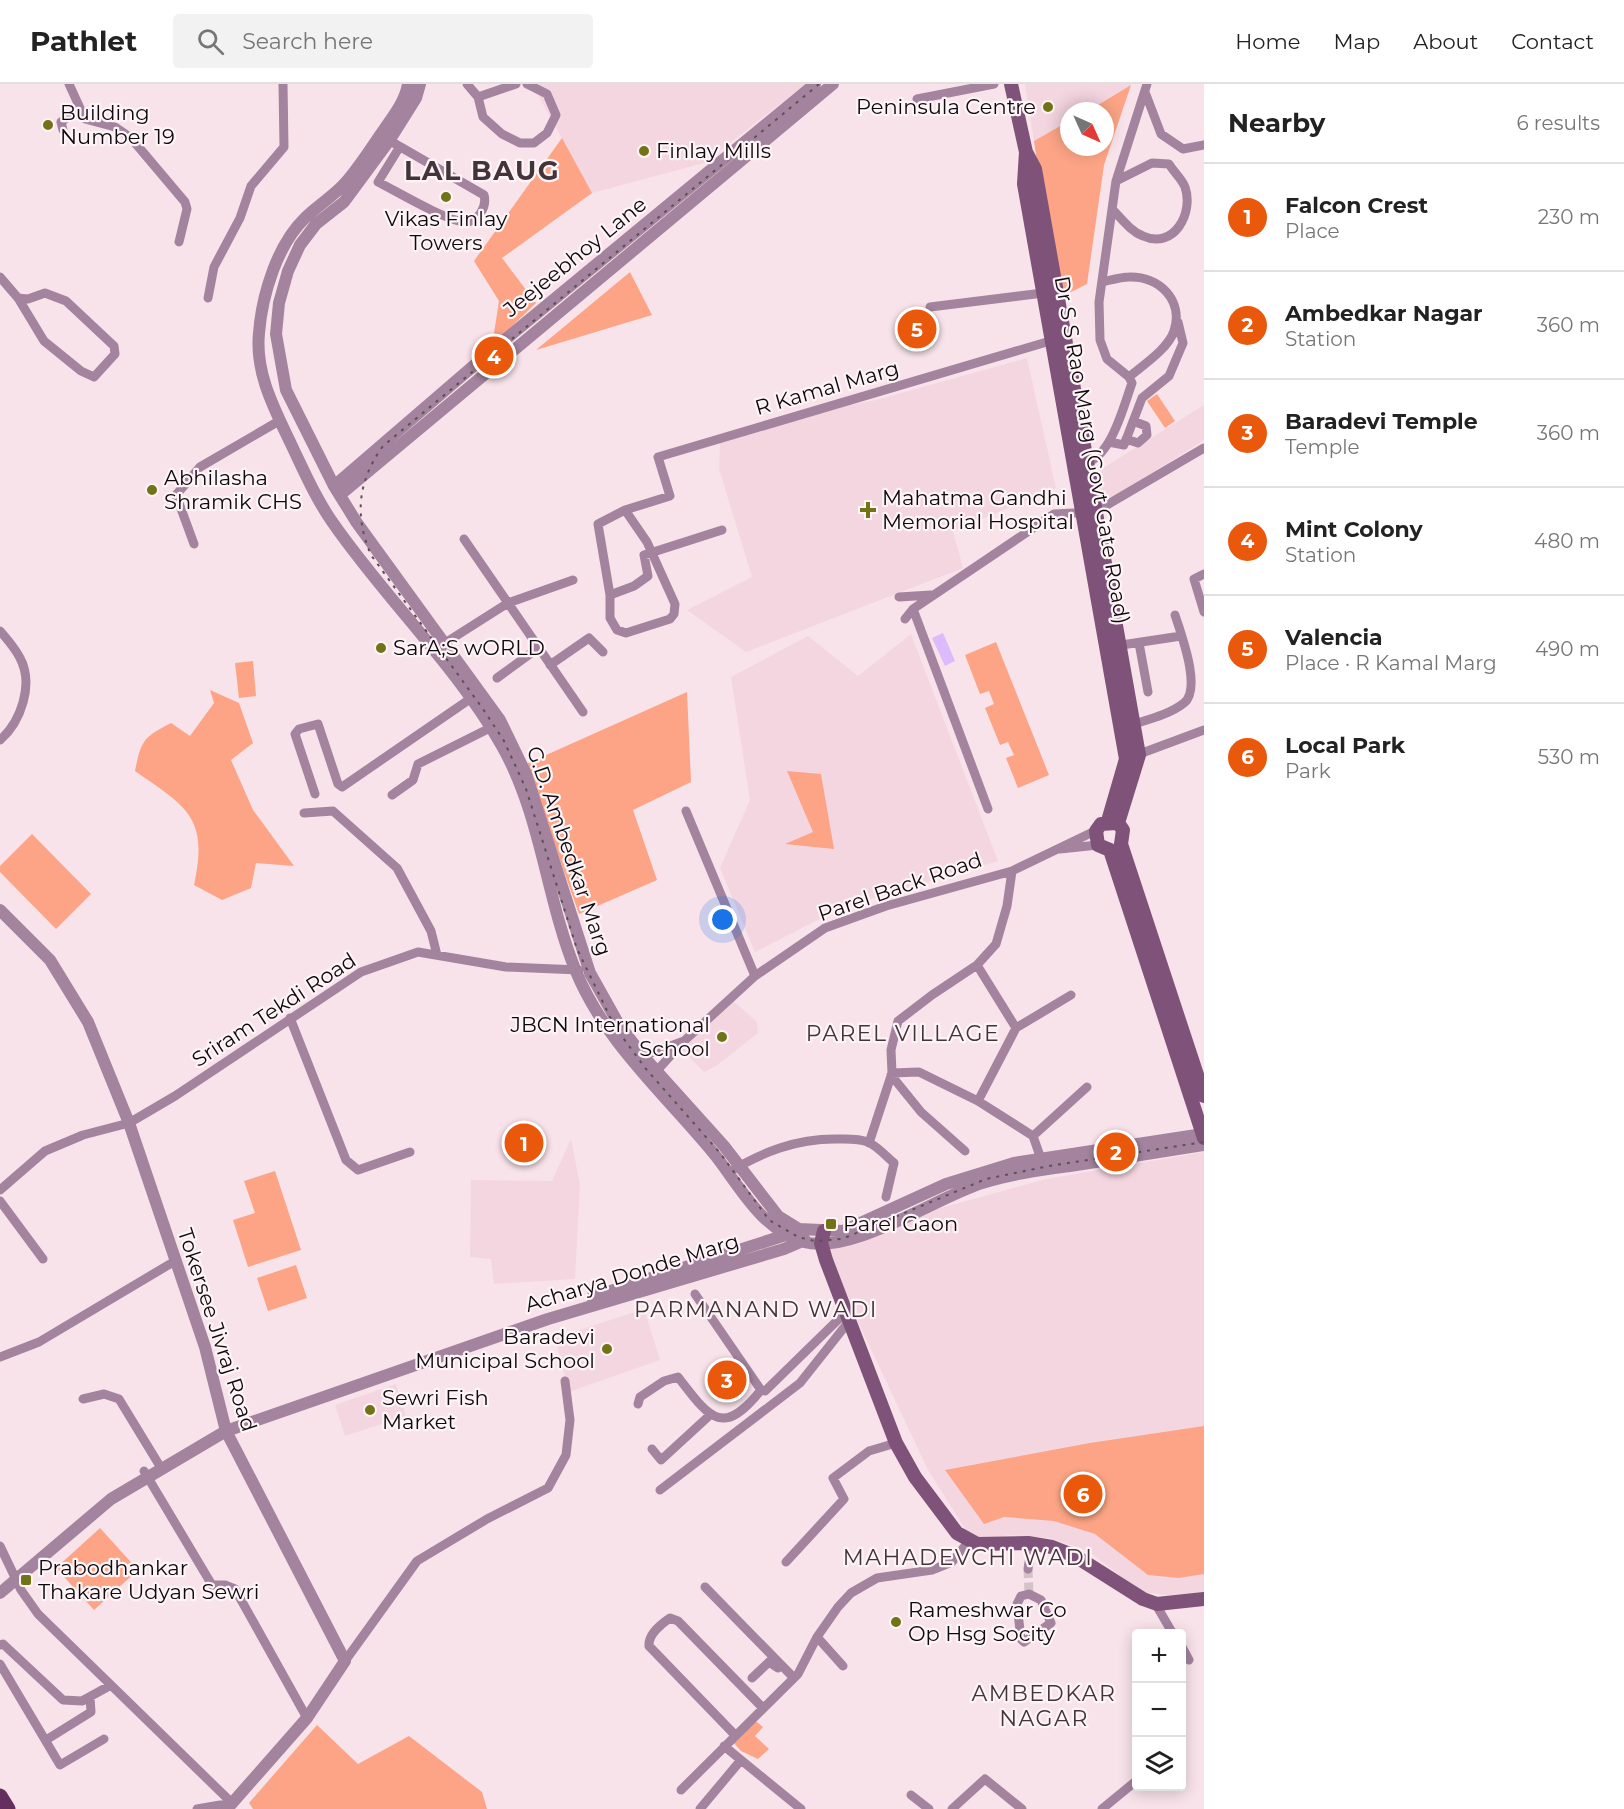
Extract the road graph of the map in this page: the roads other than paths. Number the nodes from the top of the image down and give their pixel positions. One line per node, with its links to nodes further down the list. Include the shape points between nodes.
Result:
1 (69, 84): 15 (street)
2 (283, 84): 30 (street, via 284,147 252,186 214,267)
3 (408, 84): 17 (street)
4 (420, 84): 17 (street, via 416,98)
5 (467, 84): 13 (street)
6 (516, 84): 13 (street)
7 (527, 84): 13 (street, via 547,94 556,115 548,133 534,143 520,143 502,134 483,117)
8 (815, 84): 20 (street, Jeejeebhoy Lane)
9 (833, 84): 20 (street)
10 (994, 84): 14 (street)
11 (1011, 84): 19 (main road, Dr S S Rao Marg (Govt Gate Road))
12 (1146, 88): 18 (street, via 1161,134 1183,149); 21 (street)
13 (478, 97)
14 (917, 99)
15 (80, 109): 16 (street, via 61,122); 24 (street, via 85,119 115,127 131,138 184,202 187,209)
16 (63, 130)
17 (389, 141): 17 (street, via 484,195 482,212 465,222 378,182); 22 (street)
18 (1204, 145)
19 (1026, 152): 27 (main road, Dr S S Rao Marg (Govt Gate Road), via 1024,184); 34 (main road, via 1035,169)
20 (734, 159): 28 (street, Jeejeebhoy Lane); 31 (street)
21 (1116, 181): 23 (street); 23 (street, via 1152,163 1169,164 1185,187 1187,211 1179,230 1166,238 1144,237)
22 (349, 187): 37 (street, via 296,228 275,268 262,306 260,369); 43 (street, G.D. Ambedkar Marg, via 344,202 315,224 300,244 279,303 276,334 286,390)
23 (1112, 209): 26 (street)
24 (179, 242)
25 (0, 278): 29 (street)
26 (1102, 282): 33 (street, via 1129,277 1147,279 1167,290 1177,306); 35 (street, via 1100,340 1107,359)
27 (1043, 293): 32 (street); 34 (main road, Dr S S Rao Marg (Govt Gate Road))
28 (561, 295): 31 (street); 36 (street, Jeejeebhoy Lane)
29 (18, 298): 29 (street, via 45,293 66,301 114,346 115,354 94,377 81,371 44,341)
30 (208, 298)
31 (569, 305): 36 (street)
32 (930, 307)
33 (1176, 312): 35 (street, via 1174,332 1158,352); 38 (street, via 1183,343 1170,376 1142,398)
34 (1057, 339): 42 (main road); 44 (street, R Kamal Marg, via 658,457 670,496); 46 (main road, Dr S S Rao Marg (Govt Gate Road))
35 (1128, 377): 40 (street, via 1132,383)
36 (430, 412): 43 (street, Jeejeebhoy Lane)
37 (279, 421): 49 (street, via 200,467 176,495); 71 (street, via 331,520)
38 (1133, 421): 39 (street); 39 (street, via 1146,426 1147,435 1138,443)
39 (1126, 439): 40 (street, via 1124,446)
40 (1106, 446): 42 (street)
41 (1204, 448): 45 (street)
42 (1084, 459): 45 (main road)
43 (337, 491): 63 (street, G.D. Ambedkar Marg)
44 (625, 510): 50 (street); 54 (street, via 598,524)
45 (1095, 512): 46 (street); 65 (main road)
46 (1081, 514): 53 (street, via 1054,514); 65 (main road, Dr S S Rao Marg (Govt Gate Road))
47 (722, 530): 50 (street)
48 (464, 539): 56 (street)
49 (194, 544)
50 (652, 552): 54 (street, via 644,555 648,576); 54 (street, via 675,604 670,619 626,633 617,630 610,618)
51 (1204, 574): 58 (street, via 1194,579)
52 (573, 580): 56 (street)
53 (934, 594): 55 (street); 57 (street)
54 (610, 595)
55 (899, 597)
56 (508, 603): 63 (street); 66 (street)
57 (913, 609): 60 (street); 81 (street)
58 (1204, 612)
59 (1175, 615): 62 (street)
60 (905, 620)
61 (0, 631): 76 (street, via 21,660 24,684 17,721)
62 (1181, 636): 64 (street); 73 (street, via 1192,692 1185,703)
63 (445, 643): 78 (street, G.D. Ambedkar Marg, via 500,720)
64 (1139, 643): 65 (street); 70 (street)
65 (1112, 646): 73 (main road, Dr S S Rao Marg (Govt Gate Road))
66 (538, 648): 68 (street); 69 (street)
67 (603, 652): 68 (street, via 588,638)
68 (550, 665): 72 (street)
69 (497, 678)
70 (1148, 692)
71 (470, 699): 74 (street); 79 (street, via 342,787 318,724 299,729 295,734)
72 (583, 712)
73 (1127, 726): 77 (main road, Dr S S Rao Marg (Govt Gate Road))
74 (490, 728): 78 (street); 80 (street, via 418,764 413,780)
75 (1204, 730): 77 (street)
76 (0, 740)
77 (1132, 757): 84 (main road, Dr S S Rao Marg (Govt Gate Road))
78 (524, 784): 91 (street); 92 (street, G.D. Ambedkar Marg)
79 (315, 794)
80 (392, 795)
81 (988, 809)
82 (686, 811): 93 (street)
83 (304, 813): 89 (street, via 333,811 385,855 397,868 431,931)
84 (1108, 825): 85 (main road, Dr S S Rao Marg (Govt Gate Road)); 85 (main road, via 1123,830); 86 (street, Parel Back Road)
85 (1110, 846): 86 (street, Parel Back Road); 102 (main road); 106 (main road, Dr S S Rao Marg (Govt Gate Road))
86 (1060, 849): 87 (street, Parel Back Road)
87 (1012, 871): 90 (street, via 996,944); 93 (street, Parel Back Road, via 886,906 825,928)
88 (0, 910): 104 (street, Tokersee Jivraj Road, via 50,960 88,1022)
89 (437, 955): 91 (street, Sriram Tekdi Road, via 506,967); 95 (street, Sriram Tekdi Road, via 418,952 361,972)
90 (977, 965): 96 (street); 99 (street, via 898,1021 891,1050)
91 (575, 969): 92 (street, Sriram Tekdi Road); 100 (street, via 604,1024)
92 (590, 973): 98 (street, G.D. Ambedkar Marg, via 618,1023)
93 (755, 976): 97 (street, Parel Back Road)
94 (1071, 995): 96 (street)
95 (290, 1018): 104 (street, Sriram Tekdi Road); 109 (street, via 346,1160 353,1168 358,1170)
96 (1016, 1028): 103 (street)
97 (684, 1041): 98 (street, Parel Back Road); 100 (street)
98 (643, 1056): 100 (street, G.D. Ambedkar Marg)
99 (892, 1074): 103 (street, via 919,1072); 107 (street); 108 (street, via 921,1112)
100 (653, 1075): 112 (street)
101 (1087, 1087): 105 (street)
102 (1204, 1096)
103 (978, 1101): 105 (street)
104 (129, 1123): 113 (street, Sriram Tekdi Road, via 83,1134 45,1151); 121 (street, Tokersee Jivraj Road)
105 (1033, 1136): 110 (street)
106 (1204, 1138): 111 (street, Acharya Donde Marg)
107 (869, 1143): 112 (street, via 813,1139 769,1150); 114 (street, via 894,1163)
108 (965, 1151)
109 (410, 1152)
110 (1041, 1159): 111 (street, Acharya Donde Marg); 116 (street, Acharya Donde Marg, via 985,1170 946,1184)
111 (1067, 1161): 116 (street, Acharya Donde Marg, via 982,1183)
112 (734, 1169): 117 (street, Acharya Donde Marg)
113 (0, 1190)
114 (886, 1197)
115 (0, 1201): 120 (street)
116 (903, 1211): 118 (street, Acharya Donde Marg)
117 (794, 1232): 118 (street, Acharya Donde Marg); 119 (street, Acharya Donde Marg); 127 (street, Acharya Donde Marg, via 541,1313)
118 (820, 1235): 119 (street, Acharya Donde Marg); 123 (main road, via 833,1280)
119 (804, 1242): 127 (street, Acharya Donde Marg, via 548,1319)
120 (43, 1259)
121 (175, 1261): 124 (street, via 39,1342); 131 (street, Tokersee Jivraj Road, via 205,1347)
122 (695, 1294): 126 (street)
123 (849, 1315): 126 (street, via 769,1389); 132 (main road); 136 (street, via 800,1383)
124 (0, 1357)
125 (565, 1381): 154 (street, via 570,1420 566,1455 548,1488 417,1561)
126 (762, 1390): 130 (street, via 735,1417 719,1419)
127 (328, 1392): 131 (street, Acharya Donde Marg)
128 (83, 1399): 134 (street, via 104,1395 119,1400)
129 (638, 1404): 130 (street, via 639,1396 678,1377)
130 (710, 1415): 133 (street, via 661,1460)
131 (225, 1427): 134 (street, Acharya Donde Marg); 135 (street, Acharya Donde Marg); 154 (street, Tokersee Jivraj Road)
132 (896, 1443): 137 (main road, via 948,1524); 140 (street, via 869,1451 833,1478 844,1499)
133 (652, 1449)
134 (158, 1463): 135 (street, Acharya Donde Marg)
135 (146, 1475): 142 (street, Acharya Donde Marg, via 104,1495); 165 (street, via 212,1585 234,1589)
136 (660, 1490)
137 (969, 1541): 138 (main road, via 987,1545); 150 (street, via 952,1562 932,1570 864,1583 837,1606)
138 (1032, 1543): 141 (street); 148 (main road, via 1075,1556 1128,1591)
139 (0, 1546): 142 (street)
140 (786, 1562)
141 (1028, 1569)
142 (14, 1576): 143 (street, Acharya Donde Marg); 145 (street, Acharya Donde Marg); 160 (street, via 38,1614)
143 (0, 1583)
144 (705, 1587): 155 (street)
145 (0, 1593)
146 (1029, 1594): 146 (street, via 1021,1596 1017,1604 1024,1642 1051,1623 1041,1600)
147 (1204, 1599): 148 (main road)
148 (1155, 1603): 149 (street)
149 (1170, 1629)
150 (817, 1638): 157 (street); 159 (street)
151 (0, 1645): 163 (street, via 63,1700 82,1701)
152 (1186, 1654): 153 (street)
153 (1189, 1660)
154 (345, 1661): 165 (street)
155 (774, 1662): 158 (street, via 768,1662); 159 (street)
156 (0, 1664): 168 (street)
157 (843, 1666)
158 (752, 1678)
159 (792, 1678): 161 (street)
160 (111, 1685): 163 (street); 175 (street)
161 (781, 1687): 162 (street); 164 (street)
162 (771, 1694)
163 (90, 1697): 168 (street, via 91,1712)
164 (762, 1707): 166 (street); 166 (street, via 678,1621 670,1618 664,1622 651,1637 649,1646)
165 (307, 1718): 175 (street)
166 (735, 1735): 169 (street)
167 (104, 1739): 168 (street, via 60,1765)
168 (46, 1740)
169 (724, 1746): 170 (street); 172 (street)
170 (741, 1760): 178 (street); 179 (street)
171 (1132, 1785): 183 (street)
172 (681, 1790)
173 (911, 1795): 180 (street)
174 (0, 1796): 176 (main road)
175 (229, 1806): 177 (street)
176 (8, 1809)
177 (197, 1809)
178 (700, 1809)
179 (801, 1809)
180 (929, 1809)
181 (952, 1809): 182 (street, via 986,1779)
182 (1022, 1809)
183 (1102, 1809)

